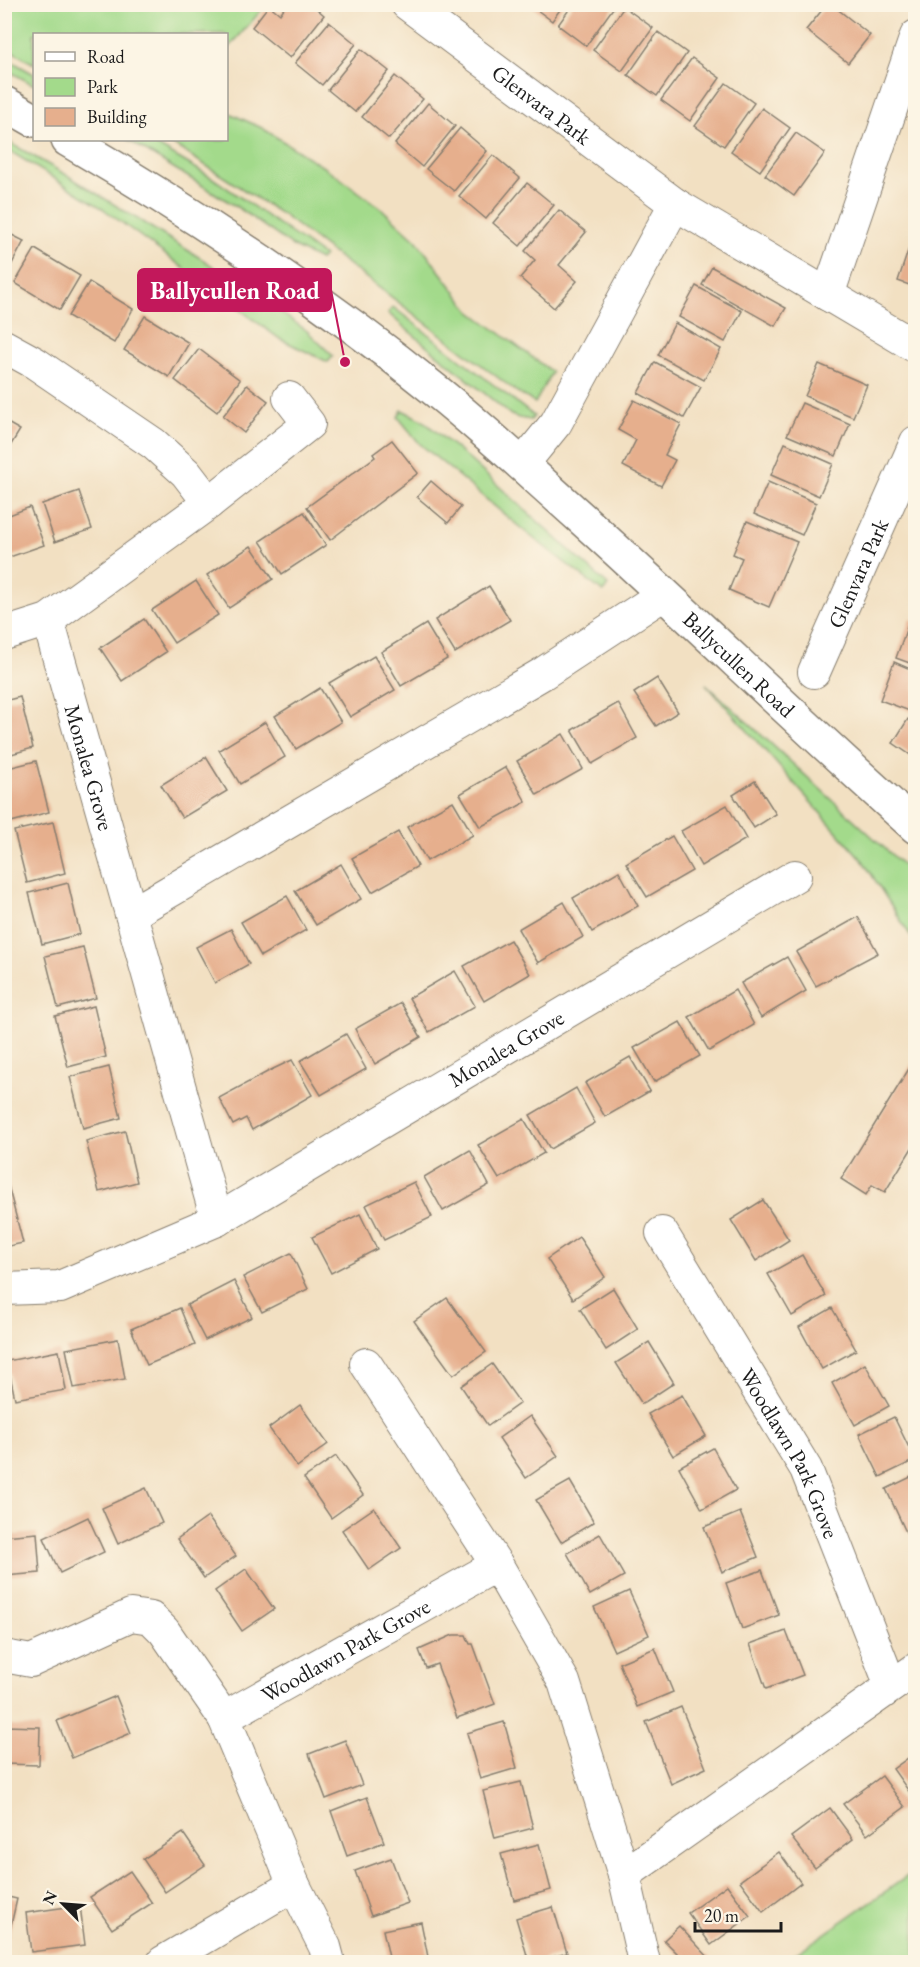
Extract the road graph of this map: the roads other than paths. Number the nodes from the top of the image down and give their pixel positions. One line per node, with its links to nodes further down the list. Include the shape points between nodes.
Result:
1 (407, 4): 6 (street, Glenvara Park)
2 (915, 36): 7 (street)
3 (4, 103): 4 (street)
4 (33, 119)
5 (70, 141): 12 (street, Ballycullen Road, via 184,210 326,307 441,395)
6 (675, 204): 7 (street, Glenvara Park); 12 (street, via 556,423)
7 (828, 295): 9 (street, Glenvara Park)
8 (4, 345): 13 (street, via 154,444 186,473)
9 (915, 347)
10 (289, 398): 13 (street, via 309,424)
11 (915, 442): 17 (street, Glenvara Park)
12 (522, 465): 14 (street, Ballycullen Road)
13 (209, 503): 15 (street)
14 (664, 594): 18 (street, Ballycullen Road); 20 (street, via 542,674)
15 (48, 620): 16 (street); 20 (street, Monalea Grove)
16 (4, 634)
17 (814, 672)
18 (915, 827)
19 (795, 876): 21 (street, Monalea Grove)
20 (132, 914): 21 (street, Monalea Grove)
21 (217, 1220): 23 (street, Monalea Grove, via 60,1287)
22 (662, 1233): 27 (street, Woodlawn Park Grove, via 806,1470)
23 (4, 1288)
24 (366, 1364): 25 (street)
25 (497, 1565): 28 (street, Woodlawn Park Grove); 29 (street, via 564,1682)
26 (4, 1656): 28 (street, via 31,1661 131,1615 151,1618)
27 (903, 1677): 29 (street, Woodlawn Park Grove)
28 (224, 1718): 30 (street)
29 (624, 1875): 33 (street)
30 (294, 1885): 31 (street); 32 (street)
31 (163, 1962)
32 (329, 1962)
33 (644, 1962)

